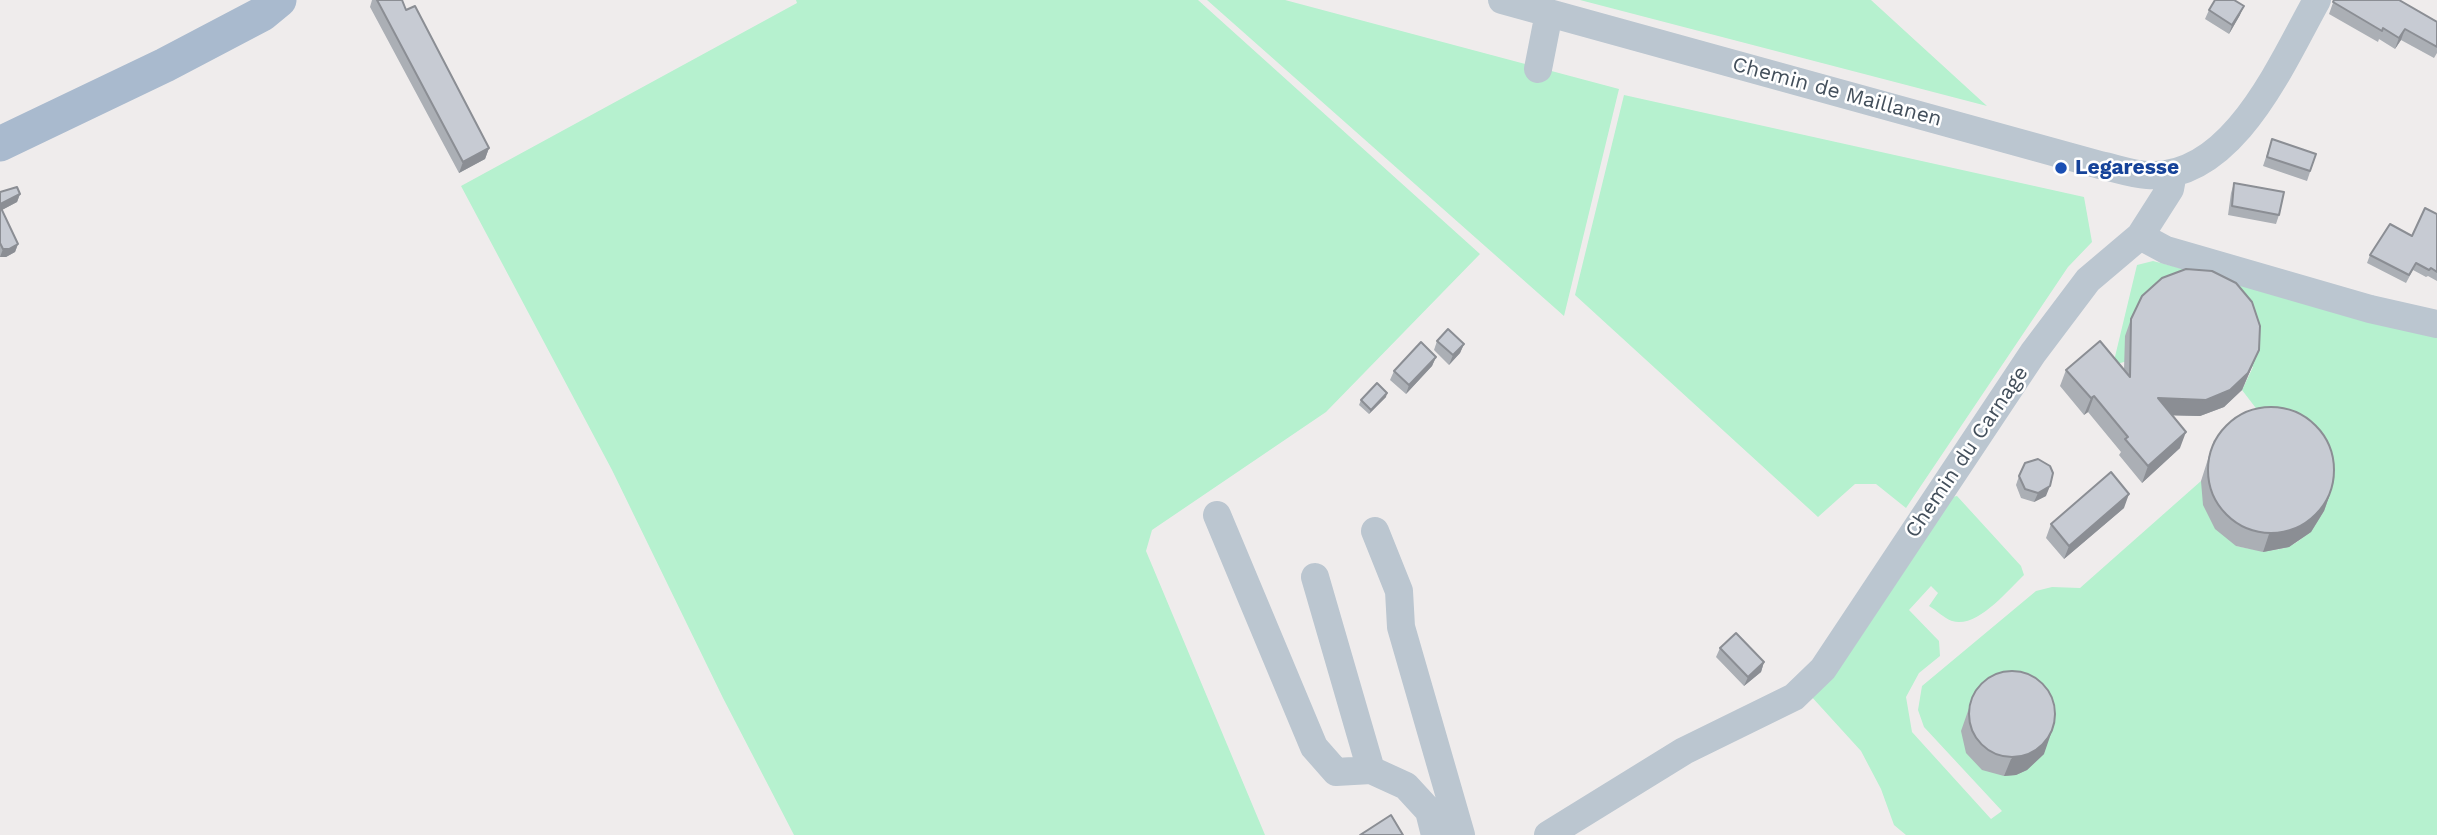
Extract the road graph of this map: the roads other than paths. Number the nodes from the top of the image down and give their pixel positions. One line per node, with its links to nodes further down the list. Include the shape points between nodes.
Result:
1 (251, 0): 6 (main road)
2 (279, 0): 6 (main road, via 262,14)
3 (1502, 0): 5 (street, Chemin de Maillanen)
4 (2317, 0): 9 (street, via 2241,126 2197,166)
5 (1549, 13): 7 (street); 9 (street, Chemin de Maillanen, via 2100,165 2147,175)
6 (165, 65): 8 (main road)
7 (1538, 69)
8 (0, 144)
9 (2174, 173): 10 (street, Chemin du Carnage, via 2171,188)
10 (2140, 236): 11 (street, via 2166,250); 18 (street, Chemin du Carnage, via 2088,280 2033,352 1823,669 1794,697 1684,751)
11 (2437, 324)
12 (1217, 515): 15 (street, via 1314,747 1336,772)
13 (1375, 531): 17 (street, via 1399,591 1401,627)
14 (1315, 578): 15 (street)
15 (1371, 770): 16 (street, via 1406,786 1429,811)
16 (1435, 835)
17 (1461, 835)
18 (1548, 835)

